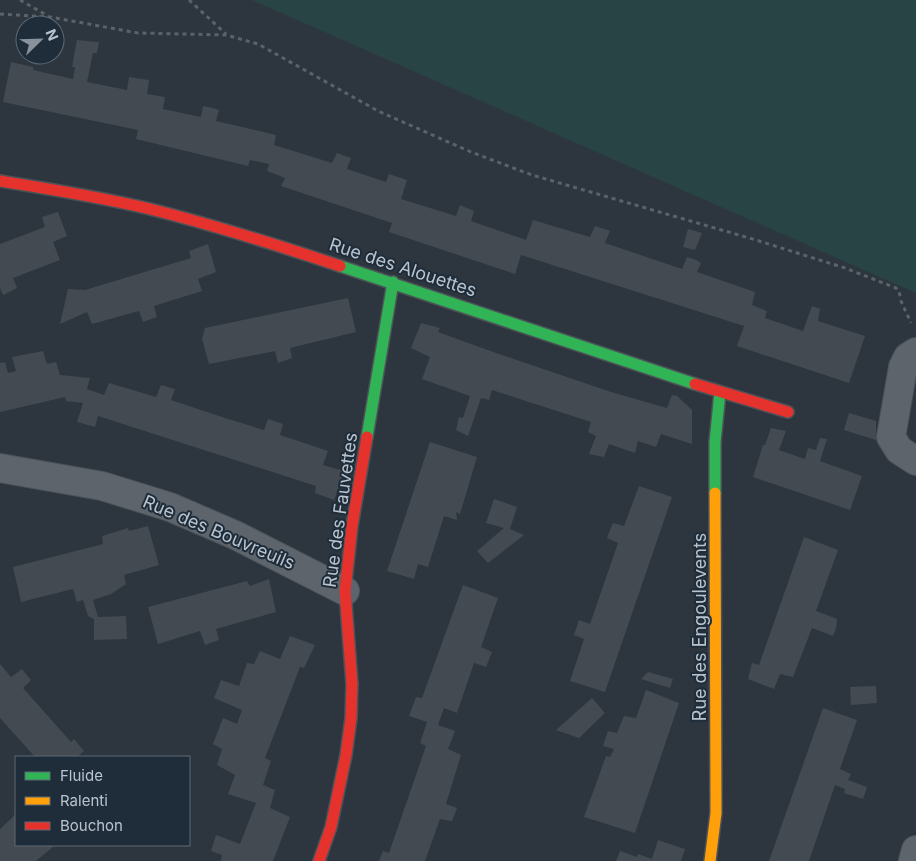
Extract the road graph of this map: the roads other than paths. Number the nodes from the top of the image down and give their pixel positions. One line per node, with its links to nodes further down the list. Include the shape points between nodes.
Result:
1 (0, 181): 2 (street, Rue des Alouettes, via 188,218)
2 (393, 282): 4 (street, Rue des Alouettes); 8 (street, Rue des Fauvettes, via 352,526)
3 (916, 352): 6 (street, via 908,356 903,367 891,437 899,450)
4 (720, 392): 5 (street, Rue des Alouettes); 11 (street, Rue des Engoulevents, via 715,442 716,813)
5 (788, 412)
6 (916, 461)
7 (0, 468): 8 (street, Rue des Bouvreuils, via 102,486 170,507)
8 (345, 591): 10 (street, Rue des Fauvettes, via 352,684 351,718 340,789)
9 (916, 850): 12 (street)
10 (319, 861)
11 (710, 861)
12 (913, 861)

